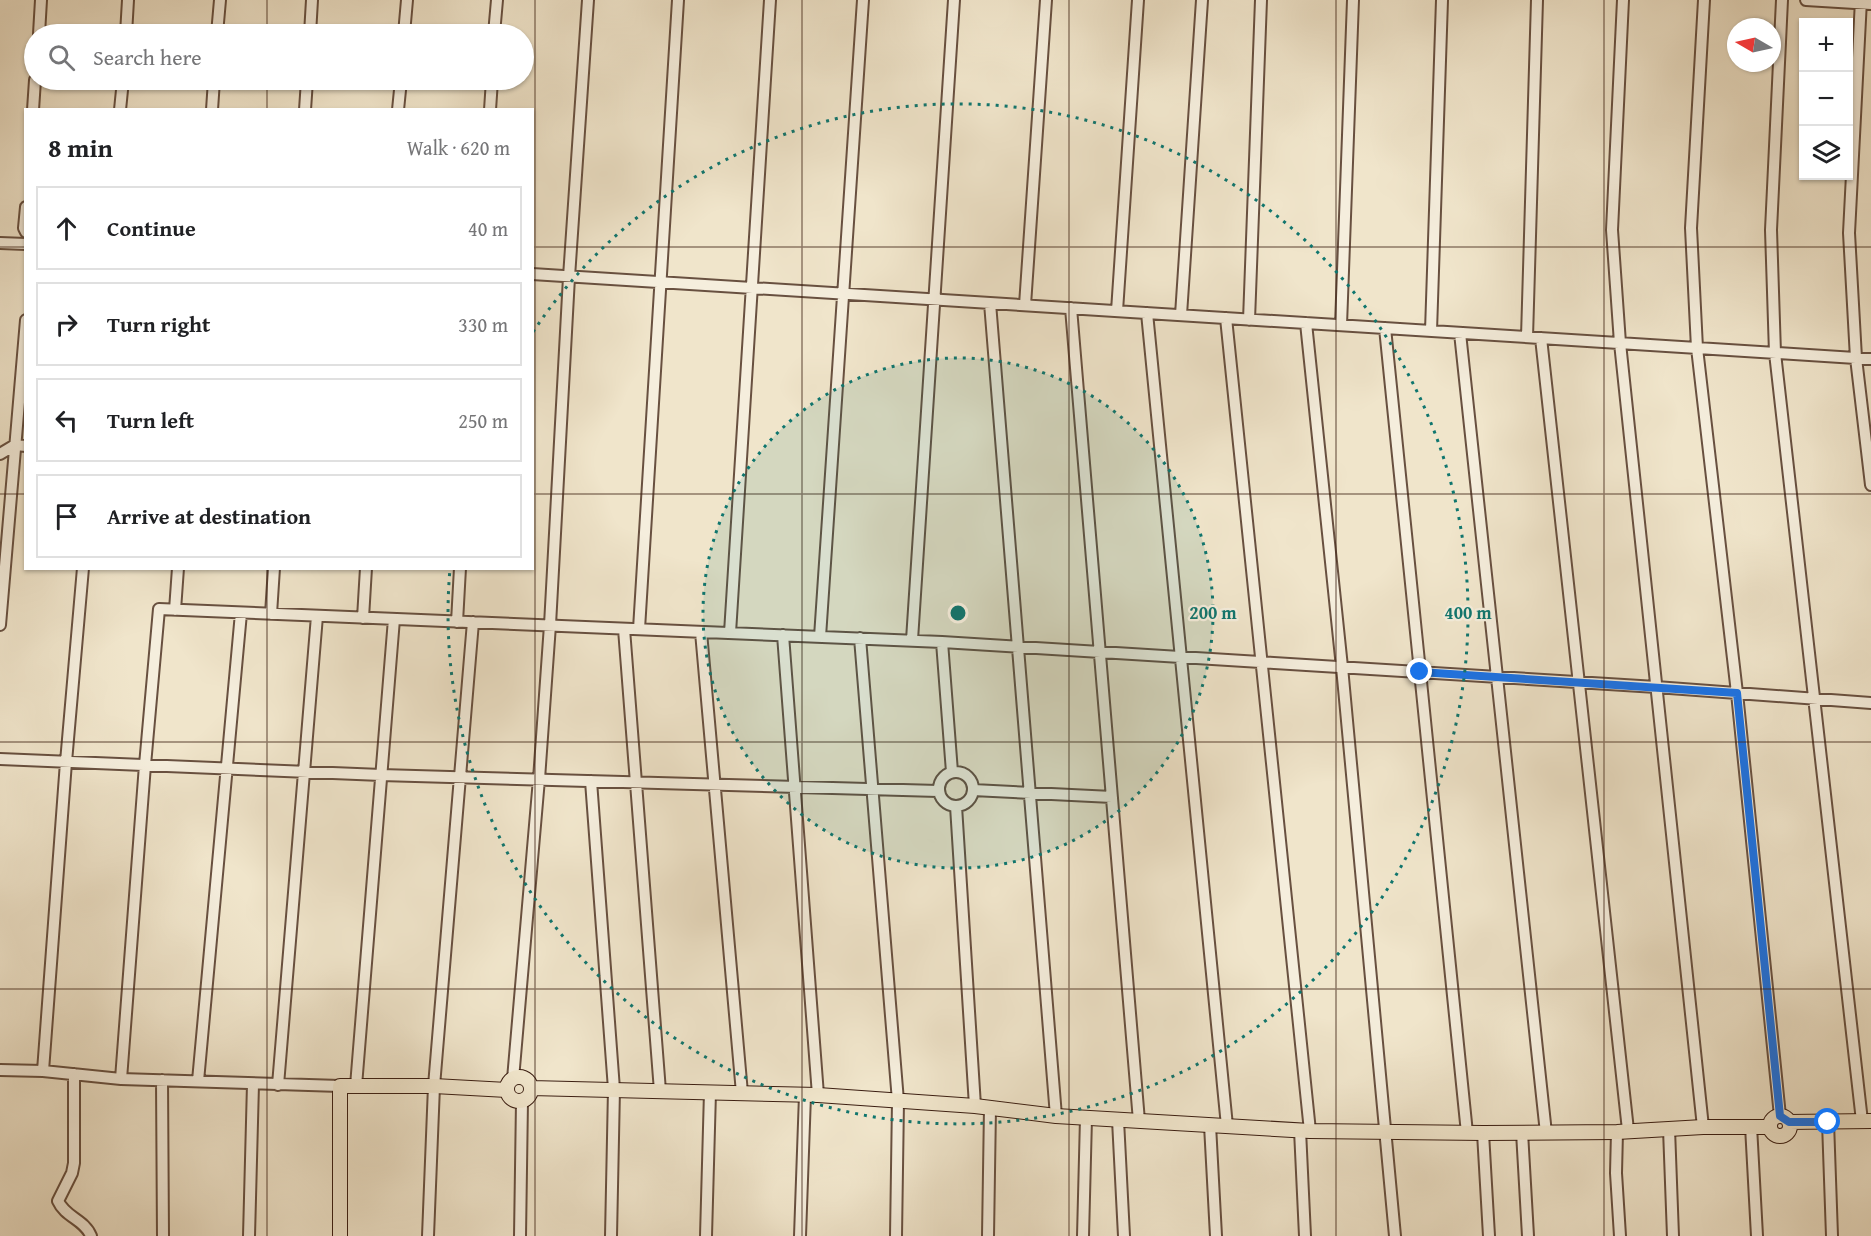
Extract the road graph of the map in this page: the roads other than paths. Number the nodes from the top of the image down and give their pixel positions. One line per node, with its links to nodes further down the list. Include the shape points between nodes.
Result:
1 (41, 0): 24 (street)
2 (128, 0): 25 (street)
3 (220, 0): 26 (street)
4 (312, 0): 27 (street)
5 (407, 0): 28 (street)
6 (497, 0): 29 (street)
7 (588, 0): 45 (street)
8 (678, 0): 46 (street)
9 (770, 0): 47 (street)
10 (863, 0): 48 (street)
11 (954, 0): 49 (street)
12 (1046, 0): 51 (street)
13 (1138, 0): 53 (street)
14 (1202, 0): 55 (street)
15 (1261, 0): 57 (street)
16 (1353, 0): 59 (street)
17 (1442, 0): 61 (street)
18 (1537, 0): 63 (street)
19 (1623, 0): 65 (street, via 1612,230)
20 (1704, 0): 66 (street, via 1691,228)
21 (1782, 0): 67 (street, via 1771,230)
22 (1806, 0): 23 (street)
23 (1864, 3): 68 (street, via 1849,233)
24 (40, 24)
25 (127, 24)
26 (218, 24)
27 (311, 24)
28 (405, 24)
29 (495, 24)
30 (34, 90): 36 (street)
31 (122, 90): 37 (street)
32 (213, 90): 38 (street)
33 (306, 90): 39 (street)
34 (400, 90): 40 (street)
35 (491, 90): 41 (street)
36 (33, 108)
37 (120, 108)
38 (212, 108)
39 (305, 108)
40 (398, 108)
41 (490, 108)
42 (0, 243): 43 (street)
43 (24, 244)
44 (534, 274): 45 (street)
45 (569, 277): 46 (street); 88 (street)
46 (661, 282): 47 (street); 90 (street)
47 (752, 288): 48 (street); 92 (street)
48 (843, 294): 49 (street); 94 (street)
49 (934, 300): 50 (street); 96 (street)
50 (990, 303): 51 (street); 98 (street)
51 (1025, 305): 52 (street)
52 (1071, 308): 53 (street); 99 (street)
53 (1117, 311): 54 (street)
54 (1148, 313): 55 (street); 100 (street)
55 (1181, 315): 56 (street)
56 (1226, 318): 57 (street); 101 (street)
57 (1249, 320): 58 (street)
58 (1306, 323): 59 (street); 102 (street)
59 (1341, 325): 60 (street)
60 (1385, 328): 61 (street); 103 (street)
61 (1431, 331): 62 (street)
62 (1460, 333): 63 (street); 104 (street)
63 (1527, 337): 64 (street)
64 (1541, 338): 65 (street); 105 (street)
65 (1620, 343): 66 (street); 106 (street)
66 (1697, 348): 67 (street); 107 (street)
67 (1775, 353): 68 (street); 108 (street)
68 (1856, 358): 69 (street); 73 (street)
69 (1871, 359)
70 (24, 362): 71 (street)
71 (20, 445): 72 (street); 87 (street)
72 (0, 454)
73 (1871, 486)
74 (82, 570): 111 (street)
75 (178, 570): 79 (street)
76 (274, 570): 81 (street)
77 (366, 570): 83 (street)
78 (460, 570): 85 (street)
79 (175, 610): 80 (street); 112 (street, via 159,609)
80 (241, 613): 81 (street); 113 (street)
81 (271, 614): 82 (street)
82 (317, 616): 83 (street); 114 (street)
83 (363, 618): 84 (street)
84 (394, 619): 85 (street); 116 (street)
85 (457, 622): 86 (street)
86 (473, 622): 88 (street); 117 (street)
87 (0, 625)
88 (550, 626): 89 (street); 118 (street)
89 (624, 628): 90 (street); 120 (street)
90 (639, 629): 91 (street)
91 (701, 632): 92 (street); 121 (street)
92 (730, 633): 93 (street)
93 (783, 635): 94 (street); 122 (street)
94 (820, 637): 95 (street)
95 (860, 638): 96 (street); 123 (street)
96 (912, 640): 97 (street)
97 (942, 642): 98 (street); 115 (street)
98 (1018, 646): 99 (street); 126 (street)
99 (1100, 652): 100 (street); 127 (street)
100 (1181, 657): 101 (street); 159 (street)
101 (1262, 662): 102 (street); 163 (street)
102 (1342, 667): 103 (street); 165 (street)
103 (1420, 672): 104 (street); 166 (street)
104 (1497, 677): 105 (street); 168 (street)
105 (1578, 682): 106 (street); 164 (street)
106 (1656, 687): 107 (street); 161 (street)
107 (1737, 693): 108 (street); 153 (street)
108 (1814, 698): 109 (street); 156 (street)
109 (1871, 703)
110 (0, 759): 111 (street)
111 (66, 762): 112 (street); 130 (street)
112 (145, 765): 113 (street); 132 (street)
113 (226, 768): 114 (street); 134 (street)
114 (304, 771): 116 (street); 137 (street)
115 (952, 772): 124 (street, via 965,774); 125 (street, via 942,778)
116 (381, 774): 117 (street); 139 (street)
117 (460, 777): 118 (street); 140 (street)
118 (540, 779): 119 (street); 136 (street)
119 (591, 781): 120 (street); 142 (street)
120 (636, 782): 121 (street); 143 (street)
121 (714, 784): 122 (street); 145 (street)
122 (795, 787): 123 (street); 146 (street)
123 (873, 789): 125 (street); 148 (street)
124 (973, 790): 126 (street); 128 (street, via 968,802)
125 (939, 791): 128 (street, via 944,802)
126 (1030, 793): 127 (street); 151 (street)
127 (1112, 797): 155 (street)
128 (956, 806): 149 (street)
129 (0, 1070): 130 (street)
130 (43, 1071): 131 (street)
131 (74, 1074): 132 (street); 170 (street, via 74,1163 58,1201 61,1208 88,1228)
132 (121, 1079): 133 (street)
133 (162, 1080): 134 (street); 171 (street)
134 (198, 1081): 135 (street)
135 (253, 1084): 137 (street); 172 (street)
136 (510, 1084): 140 (main road); 141 (main road, via 522,1078); 147 (main road, via 510,1098)
137 (278, 1085): 138 (street)
138 (340, 1086): 139 (main road); 173 (main road)
139 (356, 1086): 140 (main road)
140 (434, 1086): 174 (street)
141 (531, 1088): 142 (main road); 147 (main road)
142 (614, 1089): 143 (main road); 176 (street)
143 (660, 1091): 144 (main road)
144 (710, 1092): 145 (main road); 177 (street)
145 (742, 1092): 146 (main road)
146 (812, 1095): 148 (main road); 178 (street)
147 (522, 1101): 175 (street)
148 (898, 1101): 149 (main road); 179 (street)
149 (975, 1106): 150 (main road)
150 (990, 1108): 151 (main road); 180 (street)
151 (1056, 1116): 152 (main road)
152 (1086, 1118): 154 (main road); 181 (street)
153 (1785, 1119): 157 (main road); 160 (main road, via 1771,1120 1769,1127)
154 (1118, 1120): 155 (main road); 182 (street)
155 (1139, 1121): 158 (main road)
156 (1867, 1121): 157 (main road)
157 (1828, 1122): 191 (street)
158 (1209, 1125): 159 (main road); 183 (street)
159 (1227, 1126): 163 (main road)
160 (1750, 1126): 161 (main road); 190 (street)
161 (1703, 1127): 162 (main road)
162 (1670, 1129): 164 (main road); 189 (street)
163 (1305, 1131): 165 (main road); 184 (street)
164 (1623, 1131): 168 (main road); 188 (street, via 1616,1173)
165 (1385, 1132): 166 (main road); 185 (street)
166 (1467, 1132): 169 (main road)
167 (1522, 1132): 168 (main road); 169 (main road); 187 (street)
168 (1546, 1132)
169 (1483, 1133): 186 (street)
170 (91, 1236)
171 (163, 1236)
172 (249, 1236)
173 (340, 1236)
174 (428, 1236)
175 (520, 1236)
176 (611, 1236)
177 (706, 1236)
178 (800, 1236)
179 (896, 1236)
180 (988, 1236)
181 (1083, 1236)
182 (1124, 1236)
183 (1216, 1236)
184 (1305, 1236)
185 (1395, 1236)
186 (1489, 1236)
187 (1528, 1236)
188 (1620, 1236)
189 (1672, 1236)
190 (1757, 1236)
191 (1832, 1236)

